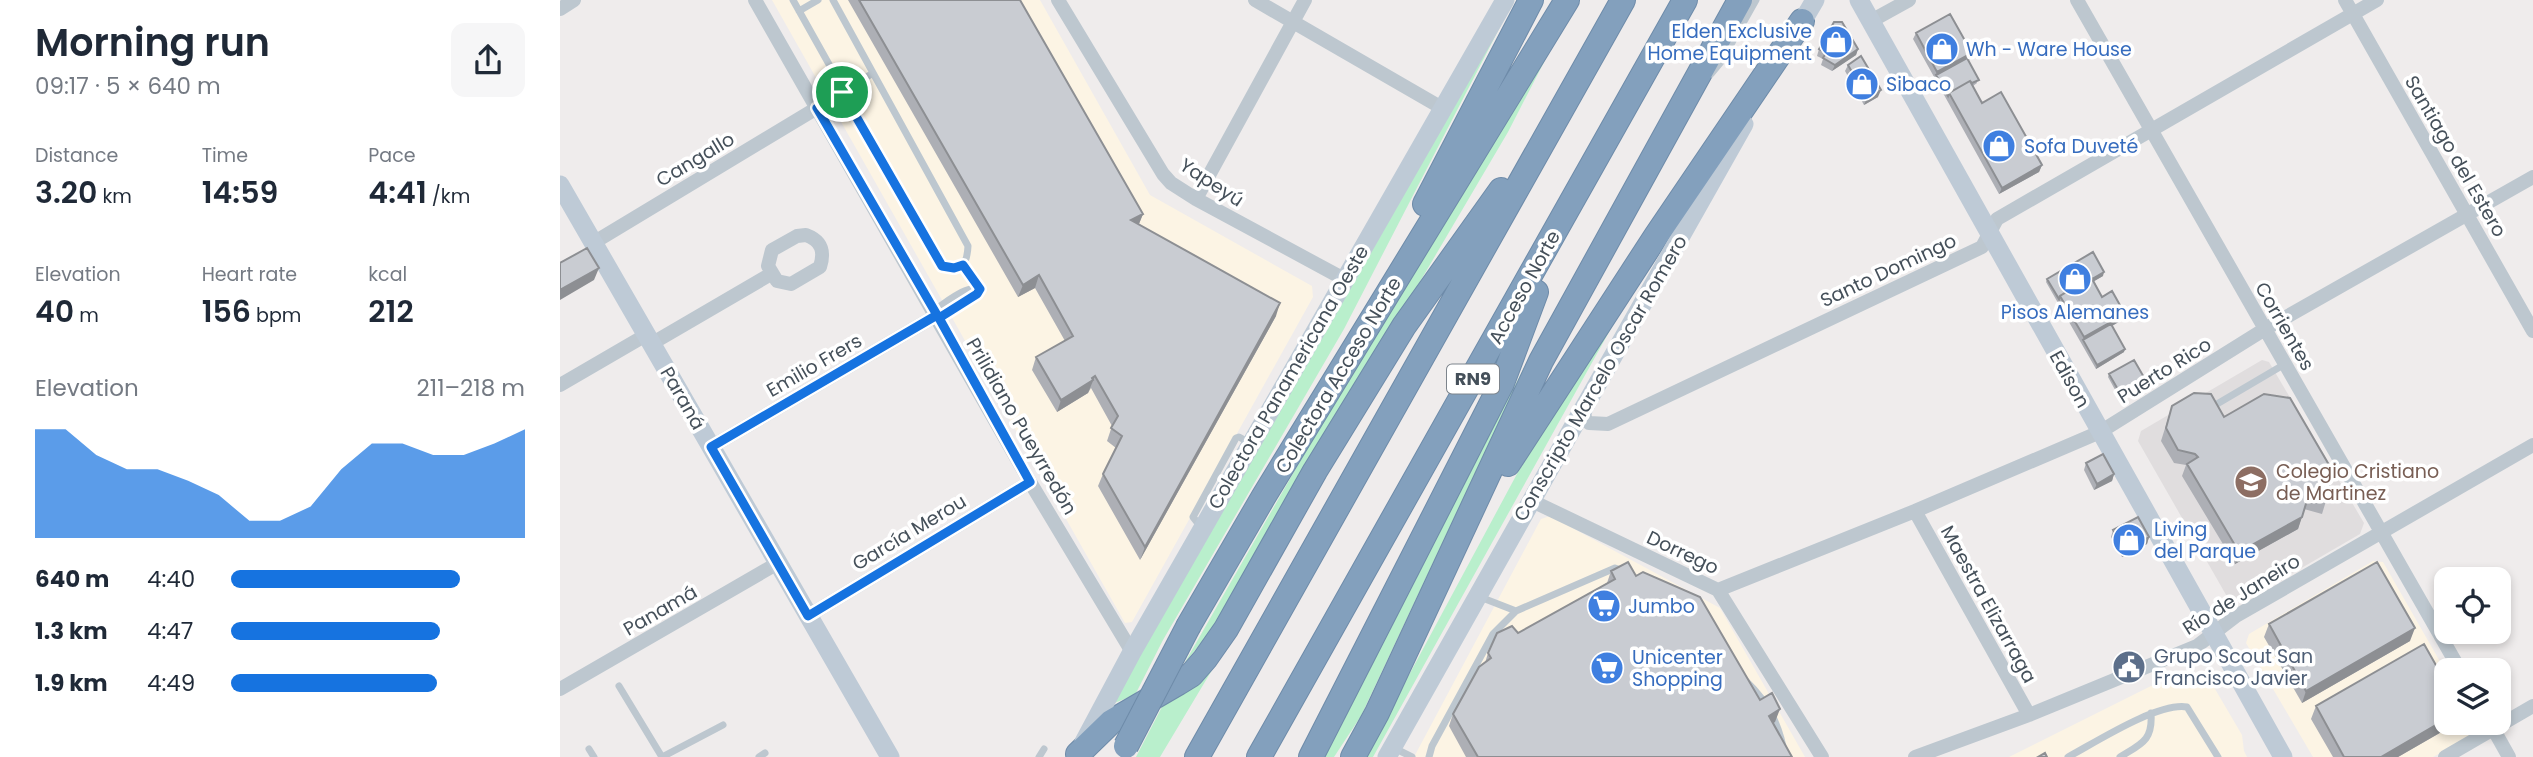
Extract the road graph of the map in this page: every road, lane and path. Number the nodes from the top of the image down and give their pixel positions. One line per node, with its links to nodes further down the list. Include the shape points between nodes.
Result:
1 (574, 0): 21 (street)
2 (755, 0): 30 (street, Prilidiano Pueyrredón)
3 (793, 0): 22 (lane)
4 (818, 0): 22 (lane)
5 (833, 0): 27 (lane)
6 (1058, 0): 36 (street, Yapeyú, via 1163,174)
7 (1255, 0): 26 (street)
8 (1305, 0): 26 (street)
9 (1505, 0): 31 (street, Colectora Panamericana Oeste)
10 (1531, 0): 50 (highway)
11 (1567, 0): 50 (highway, Colectora Acceso Norte)
12 (1623, 0): 28 (highway, RN9)
13 (1685, 0): 38 (highway, Acceso Norte / RN9)
14 (1740, 0): 32 (highway)
15 (1756, 0): 32 (lane, via 1721,62)
16 (1859, 0): 25 (street, Edison)
17 (1909, 0): 25 (street)
18 (2077, 0): 33 (street, Corrientes)
19 (2345, 0): 24 (street, Santiago del Estero)
20 (2377, 0): 24 (street, Santo Domingo)
21 (560, 9)
22 (799, 11): 29 (lane)
23 (1808, 11): 52 (street, Conscripto Marcelo Oscar Romero); 61 (highway, via 1547,402)
24 (2353, 13): 33 (street, Santo Domingo); 37 (street, Santiago del Estero)
25 (1871, 21): 39 (street, Edison)
26 (1293, 22): 31 (street); 36 (street)
27 (873, 73): 29 (lane); 41 (lane, via 968,246)
28 (1576, 83): 84 (highway, via 1404,326 1205,659 1178,683 1111,722); 89 (highway, RN9)
29 (842, 92): 30 (lane); 41 (lane, via 942,266)
30 (817, 108): 40 (street, Cangallo); 44 (street, Prilidiano Pueyrredón)
31 (1443, 108): 43 (street, Colectora Panamericana Oeste)
32 (1669, 127): 61 (highway, via 1541,362)
33 (2151, 128): 39 (street, Santo Domingo, via 1997,219); 45 (street, Corrientes)
34 (2533, 177): 37 (street, Puerto Rico)
35 (560, 185): 40 (street, Paraná)
36 (1196, 199): 43 (street, Yapeyú)
37 (2467, 214): 45 (street, Puerto Rico); 46 (street, Santiago del Estero)
38 (1564, 216): 90 (highway, Acceso Norte / RN9); 91 (highway, via 1502,383)
39 (1990, 233): 52 (street, Santo Domingo, via 1982,247 1608,424 1589,423); 53 (street, Edison)
40 (593, 243): 47 (street, Paraná)
41 (963, 265): 44 (lane, via 980,289)
42 (771, 274): 47 (street)
43 (1343, 279): 68 (street, Colectora Panamericana Oeste)
44 (936, 315): 55 (street, Emilio Frers); 56 (street, Prilidiano Pueyrredón)
45 (2265, 329): 48 (street, Corrientes); 53 (street, Puerto Rico)
46 (2533, 331)
47 (649, 339): 49 (street); 55 (street, Paraná)
48 (2285, 364): 51 (lane); 59 (street, Corrientes)
49 (560, 385)
50 (1330, 388): 82 (highway, Colectora Acceso Norte, bridge, via 1189,625)
51 (2217, 404)
52 (1584, 408): 57 (street, Conscripto Marcelo Oscar Romero)
53 (2100, 432): 58 (street, Puerto Rico); 67 (street, Edison)
54 (2533, 445): 59 (street, Río de Janeiro)
55 (711, 447): 60 (street, Paraná)
56 (1030, 482): 66 (street, García Merou); 68 (street, Prilidiano Pueyrredón)
57 (1530, 500): 63 (street, Dorrego); 64 (street, Conscripto Marcelo Oscar Romero)
58 (1915, 511): 63 (street, Puerto Rico); 75 (street, Maestra Elizarraga)
59 (2381, 533): 67 (street, Río de Janeiro, via 2236,616); 69 (street, Corrientes)
60 (778, 563): 66 (street, Paraná); 72 (street, Panamá)
61 (1443, 569): 92 (highway)
62 (1626, 572): 65 (lane, via 1615,568)
63 (1718, 590): 96 (street, Dorrego)
64 (1477, 596): 65 (lane); 83 (street, Conscripto Marcelo Oscar Romero)
65 (1516, 611): 94 (lane, via 1493,634)
66 (808, 616): 87 (street, Paraná)
67 (2215, 634): 75 (street, Río de Janeiro, via 2197,646); 101 (street, Edison)
68 (1132, 652): 84 (street, Colectora Panamericana Oeste)
69 (2453, 658)
70 (1737, 673): 95 (lane, via 1763,698 1776,721)
71 (619, 686): 86 (lane)
72 (560, 690)
73 (2533, 706): 76 (street)
74 (2151, 713): 98 (lane); 99 (lane, via 2148,738); 100 (lane, via 2176,705 2187,707)
75 (2029, 715): 97 (street, Río de Janeiro)
76 (2511, 717)
77 (723, 725): 86 (lane)
78 (2478, 735): 102 (street)
79 (2497, 735): 103 (street)
80 (589, 749): 85 (lane)
81 (1044, 749): 88 (lane)
82 (1122, 752)
83 (1390, 752): 93 (lane)
84 (1077, 755)
85 (594, 757)
86 (662, 757)
87 (890, 757)
88 (1039, 757)
89 (1197, 757)
90 (1259, 757)
91 (1311, 757)
92 (1353, 757)
93 (1412, 757)
94 (1429, 757)
95 (1785, 757)
96 (1822, 757)
97 (1915, 757)
98 (2068, 757)
99 (2120, 757)
100 (2218, 757)
101 (2283, 757)
102 (2445, 757)
103 (2509, 757)

